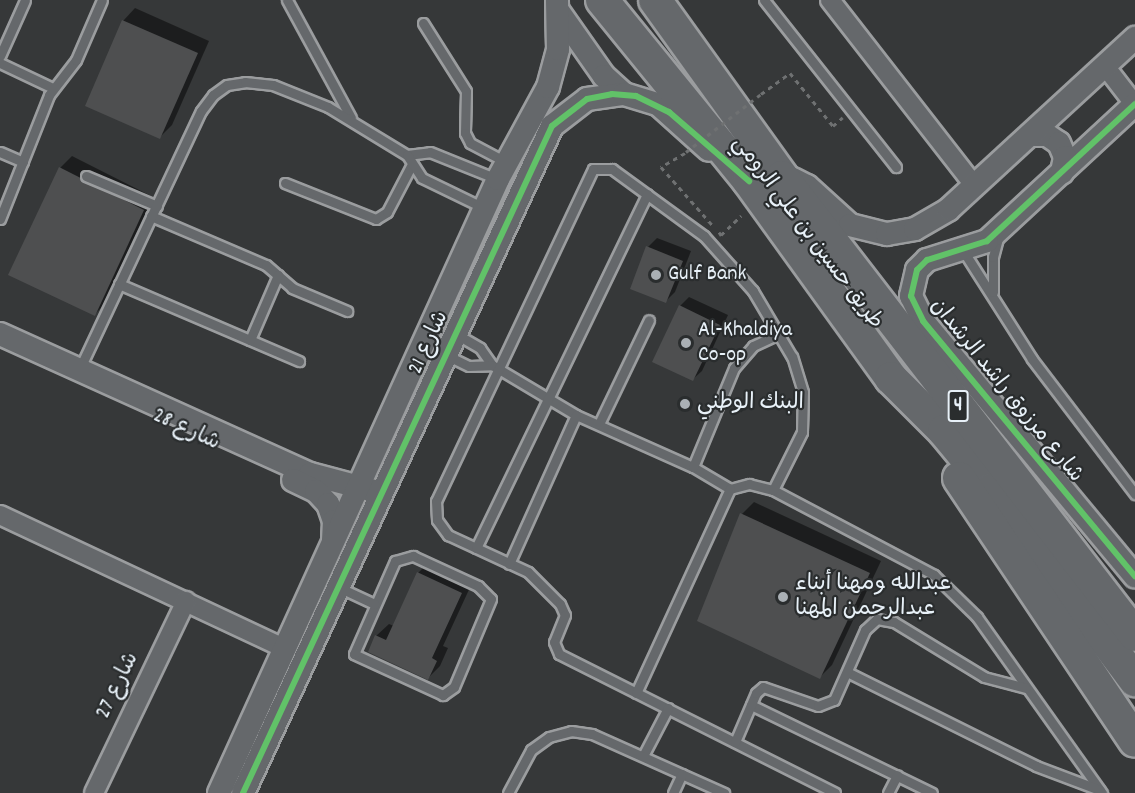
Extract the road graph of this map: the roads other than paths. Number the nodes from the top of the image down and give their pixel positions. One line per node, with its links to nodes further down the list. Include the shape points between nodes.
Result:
1 (25, 0): 11 (lane)
2 (102, 0): 14 (lane, via 76,60)
3 (287, 0): 17 (lane)
4 (602, 0): 30 (highway, طريق حسين بن علي الرومي / 4)
5 (655, 0): 29 (highway, طريق حسين بن علي الرومي / 4)
6 (764, 0): 25 (lane)
7 (830, 0): 32 (street)
8 (558, 5): 15 (street, via 604,76); 19 (street, شارع 21, via 554,68)
9 (423, 23): 26 (lane, via 466,91 465,133 470,143)
10 (1135, 38): 13 (street)
11 (0, 56)
12 (0, 63): 14 (lane)
13 (1105, 66): 16 (street); 18 (street)
14 (53, 88): 23 (lane)
15 (624, 94): 20 (street, شارع 21, via 599,95 578,104 552,126); 30 (street, شارع 21, via 659,105)
16 (1135, 104): 27 (street, شارع مرزوق راشد الرشدان)
17 (351, 118): 22 (lane); 34 (lane, via 273,85 227,85 207,102)
18 (1031, 135): 27 (street, via 1047,135 1059,143 1065,158); 32 (street)
19 (520, 137): 20 (street, via 533,134); 26 (street, شارع 21)
20 (541, 145): 46 (street, شارع 21)
21 (0, 152): 23 (lane)
22 (407, 155): 24 (lane); 26 (lane, via 430,152)
23 (23, 162): 38 (lane)
24 (411, 166): 31 (lane, via 387,212 376,219); 35 (lane, via 422,178)
25 (896, 167)
26 (502, 171): 35 (street, شارع 21)
27 (1062, 172): 39 (street, شارع مرزوق راشد الرشدان)
28 (86, 176): 34 (lane)
29 (782, 177): 36 (street, via 807,186 834,214 869,232 915,230); 67 (highway, طريق حسين بن علي الرومي / 4)
30 (748, 181): 55 (highway, طريق حسين بن علي الرومي / 4)
31 (285, 183)
32 (975, 186): 36 (street)
33 (647, 194): 48 (lane, via 722,253 753,291); 53 (lane, via 612,169 599,167 588,174); 56 (lane)
34 (157, 206): 37 (lane)
35 (485, 209): 61 (street, شارع 21)
36 (949, 209): 40 (street, via 945,234)
37 (151, 216): 41 (lane, via 266,265); 42 (lane)
38 (0, 219)
39 (1001, 230): 40 (street, شارع مرزوق راشد الرشدان, via 979,246); 43 (lane, via 993,257)
40 (960, 249): 43 (lane); 69 (street, شارع مرزوق راشد الرشدان, via 927,260 917,270 911,296 915,310)
41 (278, 275): 44 (lane, via 292,288); 49 (lane)
42 (119, 284): 49 (lane); 54 (lane)
43 (995, 300): 63 (lane, via 1032,359)
44 (347, 311)
45 (649, 320): 58 (lane)
46 (454, 333): 51 (street, شارع 21); 53 (lane, via 480,348)
47 (0, 334): 54 (street, شارع 28)
48 (779, 334): 59 (lane, via 753,346 734,368); 62 (lane, via 801,378 804,418 797,444)
49 (249, 340): 52 (lane)
50 (0, 346): 65 (street, شارع 28, via 316,491 332,512)
51 (444, 354): 53 (lane, via 470,366); 61 (street, شارع 21)
52 (299, 362)
53 (495, 367): 56 (lane); 66 (lane, via 436,501 442,528)
54 (79, 370): 61 (street, شارع 28, via 310,474)
55 (891, 378): 77 (highway, طريق حسين بن علي الرومي / 4, via 968,460); 82 (highway)
56 (546, 398): 57 (lane); 66 (lane)
57 (576, 414): 58 (lane); 68 (lane)
58 (599, 424): 59 (lane)
59 (693, 467): 60 (lane)
60 (730, 489): 62 (lane, via 749,484); 79 (lane)
61 (370, 490): 65 (street, شارع 21); 70 (street, شارع 21)
62 (773, 490): 78 (lane, via 934,575 977,617)
63 (1135, 494)
64 (0, 515): 71 (street)
65 (333, 545): 75 (street, شارع 21)
66 (476, 548): 68 (lane)
67 (1071, 552): 73 (highway); 74 (highway, طريق حسين بن علي الرومي / 4)
68 (509, 564): 79 (lane, via 534,577 563,607 565,618 554,642 559,654)
69 (1135, 576)
70 (338, 586): 72 (lane); 90 (street, شارع 21)
71 (186, 601): 75 (street); 88 (street, شارع 27)
72 (374, 604): 72 (lane, via 355,646 357,657 443,694 454,687 491,602 489,594 478,586 406,556 395,561)
73 (1135, 622)
74 (1135, 635)
75 (286, 649): 89 (street, شارع 21)
76 (847, 672): 78 (lane, via 868,625 883,618 984,677); 80 (lane, via 838,694 826,704 810,704 767,687 759,690); 87 (lane, via 1035,766)
77 (1135, 680)
78 (1026, 688): 87 (lane)
79 (636, 693): 81 (lane)
80 (751, 705): 83 (lane); 86 (lane)
81 (668, 708): 83 (lane); 84 (lane)
82 (1135, 741)
83 (735, 742): 94 (lane)
84 (643, 756): 85 (lane); 91 (lane, via 592,734 560,733 531,750)
85 (682, 774): 92 (lane); 93 (lane)
86 (897, 775): 95 (lane); 96 (lane)
87 (1101, 792)
88 (94, 793)
89 (219, 793)
90 (243, 793)
91 (508, 793)
92 (674, 793)
93 (724, 793)
94 (835, 793)
95 (888, 793)
96 (932, 793)

